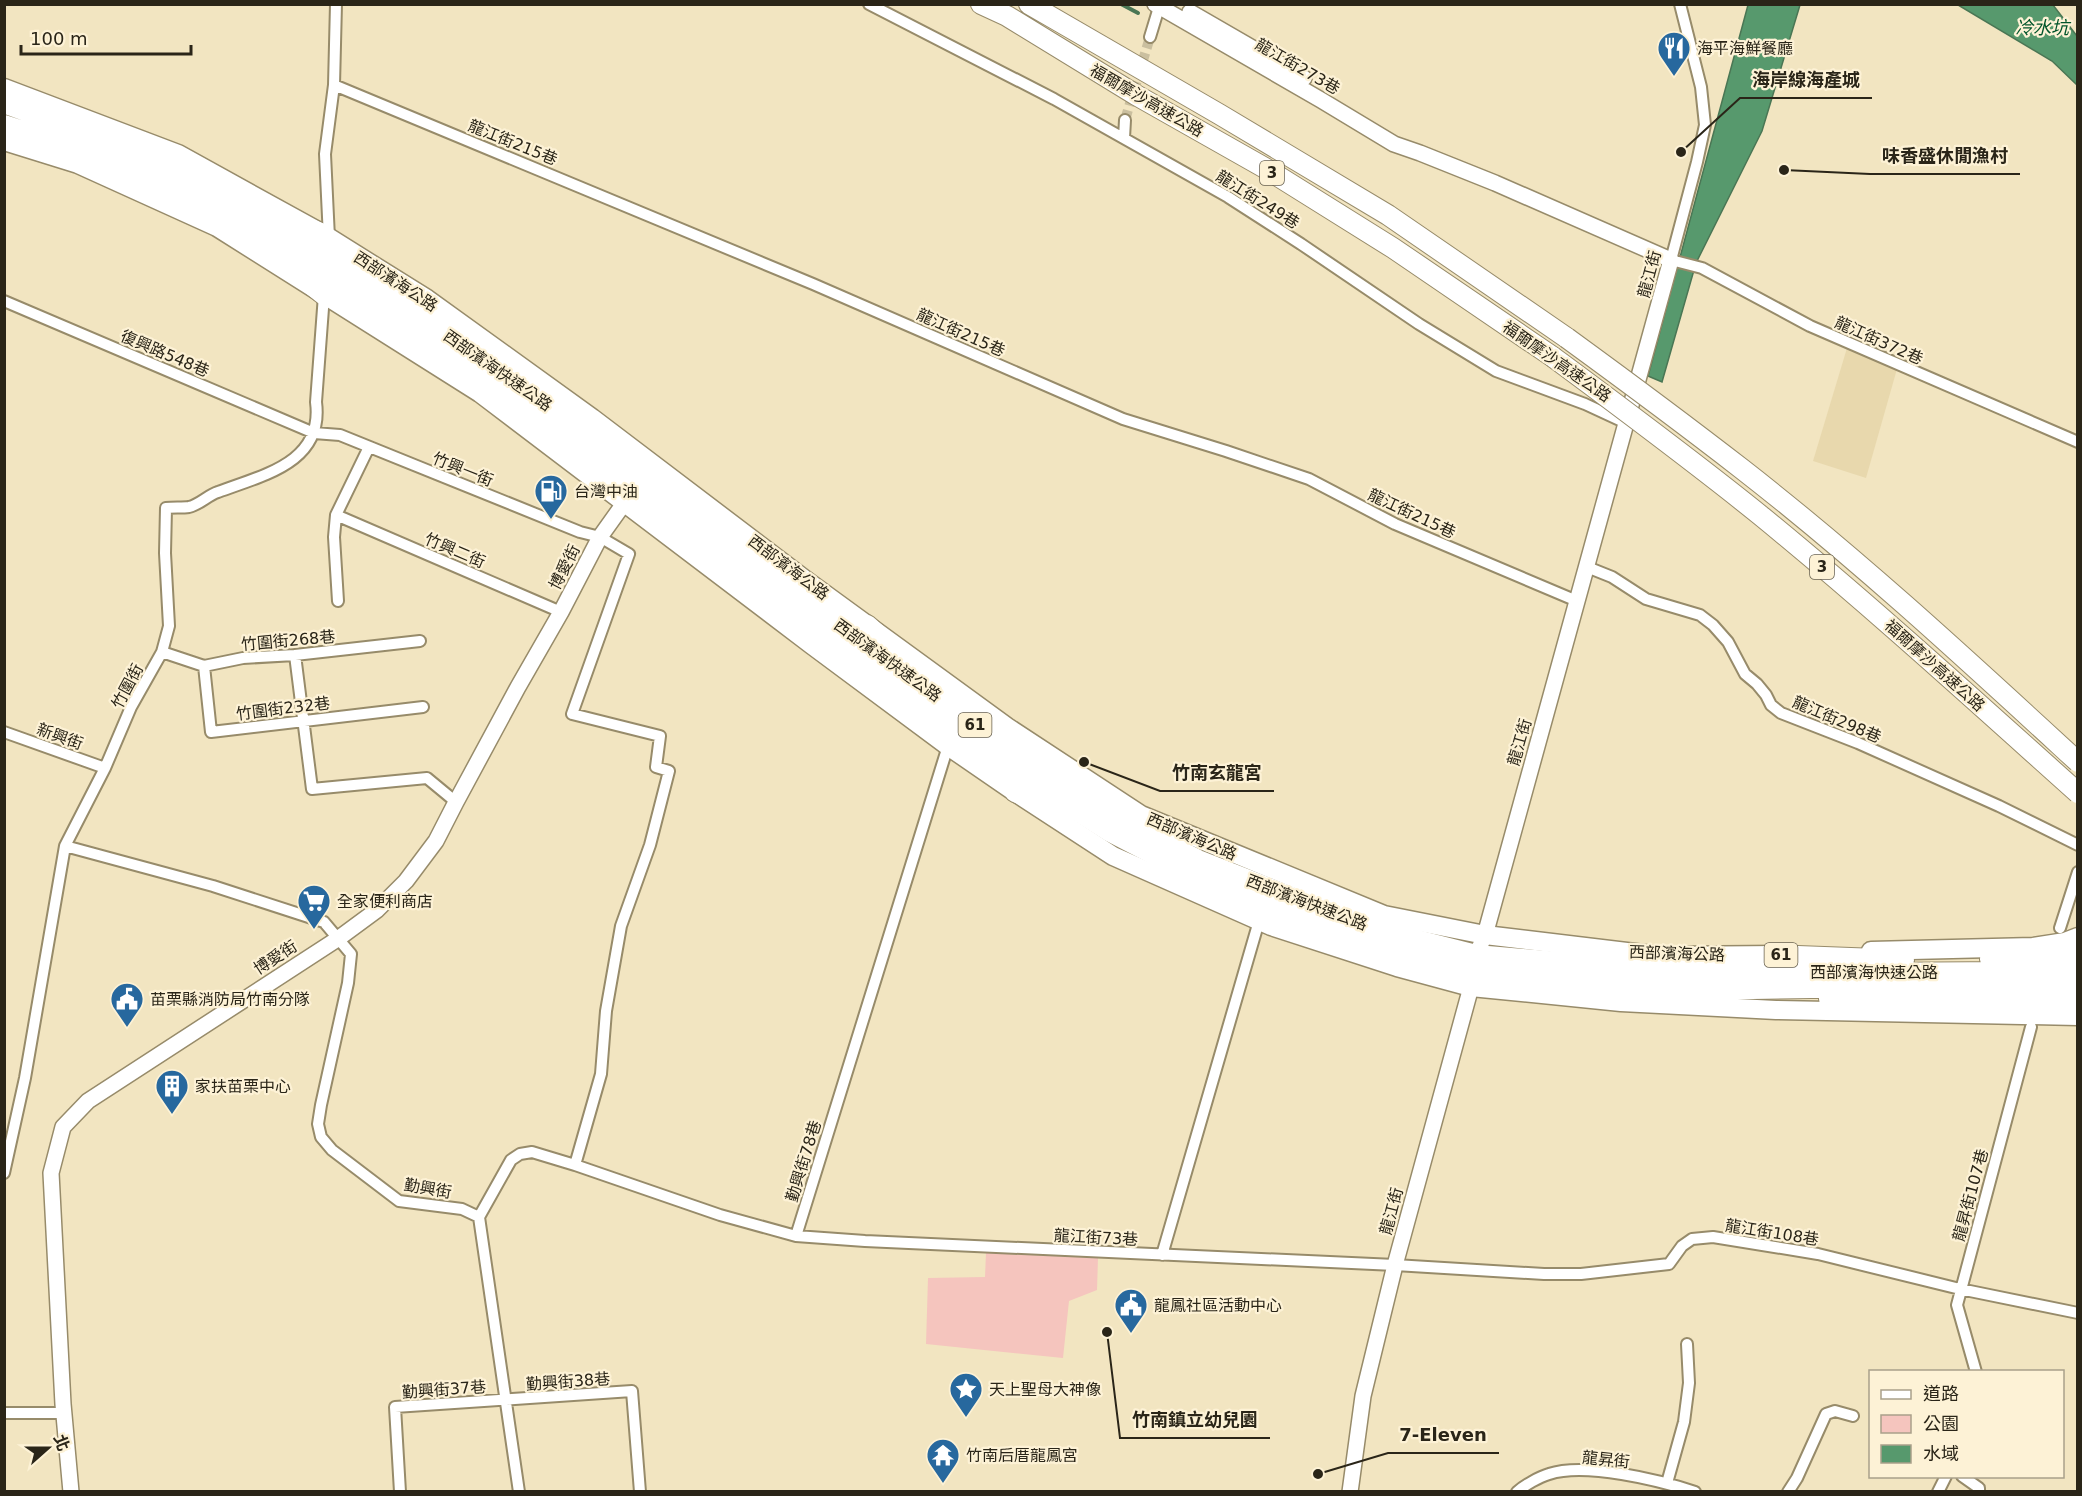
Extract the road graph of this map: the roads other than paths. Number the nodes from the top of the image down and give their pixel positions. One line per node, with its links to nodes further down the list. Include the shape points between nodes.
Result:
1 (336, 4): 9 (street)
2 (869, 4): 14 (street, 龍江街249巷)
3 (981, 4): 46 (highway, 福爾摩沙高速公路 / 3, bridge, via 1265,168 1393,248 1553,357 1760,515 1896,630)
4 (1029, 4): 43 (highway, 福爾摩沙高速公路 / 3, bridge, via 1388,215 1567,338 1743,469 1823,535)
5 (1176, 4): 16 (street, 龍江街273巷, via 1266,55)
6 (1680, 4): 19 (street, 龍江街, via 1701,87 1705,125)
7 (1158, 5): 8 (street); 16 (street, 龍江街273巷, via 1394,144)
8 (1150, 37)
9 (334, 85): 18 (street, via 325,154); 31 (street, 龍江街215巷, via 802,279 1123,419 1309,479 1395,524)
10 (4, 88): 18 (main road, 西部濱海公路 / 61, via 178,154)
11 (4, 103): 17 (highway, 西部濱海快速公路 / 61, via 92,135)
12 (1125, 120): 14 (street)
13 (4, 125): 17 (highway, 西部濱海快速公路 / 61)
14 (1124, 138): 22 (street, 龍江街249巷, via 1228,197 1496,371)
15 (4, 141): 20 (main road, 西部濱海公路 / 61, via 78,164 217,227)
16 (1420, 153): 19 (street, 龍江街273巷)
17 (214, 198): 18 (highway); 20 (highway); 26 (highway, 西部濱海快速公路 / 61)
18 (326, 236): 26 (main road, 西部濱海公路 / 61, via 427,299)
19 (1673, 261): 22 (street, 龍江街); 24 (street, 龍江街372巷, via 1702,268 1810,326)
20 (324, 295): 23 (street); 26 (main road, 西部濱海公路 / 61, via 480,393)
21 (4, 301): 23 (street, 復興路548巷)
22 (1626, 423): 29 (street, 龍江街)
23 (314, 433): 25 (street, 竹興一街, via 340,435); 35 (street, 竹圍街, via 299,456 276,470 190,507 166,508 169,626)
24 (2078, 442)
25 (369, 447): 27 (street); 28 (street, 竹興一街)
26 (639, 484): 28 (street, 博愛街); 33 (main road, 西部濱海公路 / 61); 41 (highway, 西部濱海快速公路 / 61); 42 (main road, 西部濱海公路 / 61); 48 (highway, 西部濱海快速公路 / 61, via 984,752)
27 (336, 515): 30 (street); 32 (street, 竹興二街)
28 (600, 537): 32 (street, 博愛街); 65 (street, 竹興一街, via 629,554 572,714 660,736 656,767 669,771 650,845 621,926 606,1011 601,1074)
29 (1591, 569): 31 (street, 龍江街); 49 (street, 龍江街298巷, via 1612,577 1646,599 1700,615 1728,642 1745,674 1781,713)
30 (338, 601)
31 (1577, 601): 54 (street, 龍江街)
32 (561, 612): 47 (street, 博愛街)
33 (867, 625): 41 (highway); 54 (main road, 西部濱海公路 / 61, via 1007,727 1141,814 1384,915)
34 (420, 641): 36 (street, 竹圍街268巷)
35 (162, 652): 37 (street); 44 (street, 竹圍街, via 131,707)
36 (295, 655): 37 (street, 竹圍街268巷, via 243,658); 39 (street)
37 (204, 666): 39 (street, 竹圍街232巷, via 212,732)
38 (423, 707): 39 (street, 竹圍街232巷)
39 (303, 720): 47 (street, via 312,789 427,778)
40 (4, 732): 44 (street, 新興街)
41 (992, 737): 59 (highway, 西部濱海快速公路 / 61, via 1123,822 1198,860 1397,935)
42 (948, 746): 45 (main road, 西部濱海公路 / 61); 68 (street, 勤興街78巷)
43 (2078, 762)
44 (105, 768): 50 (street, 竹圍街)
45 (1015, 792): 48 (highway); 52 (main road, 西部濱海公路 / 61, via 1113,856)
46 (2078, 794)
47 (456, 802): 56 (street, 博愛街, via 436,841 406,881 377,910)
48 (1109, 831): 59 (highway, 西部濱海快速公路 / 61, via 1194,875 1330,931)
49 (2078, 845)
50 (64, 846): 56 (street, via 213,886 324,922); 66 (street, 竹圍街)
51 (2078, 872): 53 (street)
52 (1259, 921): 59 (main road, 西部濱海公路 / 61, via 1397,967); 69 (street)
53 (2060, 928)
54 (1485, 935): 59 (street, 龍江街); 60 (main road, 西部濱海公路 / 61)
55 (2078, 937): 60 (main road, 西部濱海公路 / 61, via 2033,947 1936,948)
56 (339, 938): 67 (street, 勤興街, via 351,954 321,1105 321,1137 332,1150 399,1201 462,1209); 77 (street, 博愛街, via 88,1101 63,1127 51,1173)
57 (2078, 952): 60 (highway)
58 (2078, 969): 60 (highway, 西部濱海快速公路 / 61)
59 (1474, 971): 60 (highway, 西部濱海快速公路 / 61, via 1578,983); 63 (main road, 西部濱海公路 / 61, via 1621,1002 1776,1010); 70 (street, 龍江街)
60 (1761, 972): 61 (highway, 西部濱海快速公路 / 61); 62 (highway, via 1880,1004)
61 (2078, 984)
62 (2078, 1002)
63 (2078, 1016)
64 (2031, 1027): 71 (street, 龍昇街107巷)
65 (575, 1165): 67 (street, via 532,1152 520,1154 511,1160); 68 (street, via 720,1215)
66 (4, 1173)
67 (479, 1217): 75 (street)
68 (796, 1236): 69 (street, 龍江街73巷)
69 (1162, 1255): 70 (street, 龍江街73巷)
70 (1395, 1265): 71 (street, 龍江街108巷, via 1581,1274 1669,1264 1692,1239 1713,1237 1818,1254); 85 (street, 龍江街, via 1363,1396)
71 (1959, 1289): 72 (street, 龍江街108巷); 74 (street, 龍昇街107巷, via 1956,1305)
72 (2078, 1313)
73 (1687, 1344): 80 (street, via 1689,1383 1684,1422)
74 (1976, 1370)
75 (507, 1400): 82 (street, 勤興街37巷, via 395,1407); 83 (street); 84 (street, 勤興街38巷, via 632,1391)
76 (4, 1413): 77 (street)
77 (64, 1413): 81 (street, 博愛街)
78 (1853, 1416): 88 (street, via 1835,1411 1826,1414)
79 (1965, 1478): 89 (street)
80 (1667, 1483): 86 (street, 龍昇街, via 1570,1471 1550,1474); 87 (street, 龍昇街)
81 (70, 1491)
82 (400, 1491)
83 (519, 1491)
84 (640, 1491)
85 (1350, 1491)
86 (1517, 1491)
87 (1695, 1491)
88 (1788, 1491)
89 (1979, 1491)

